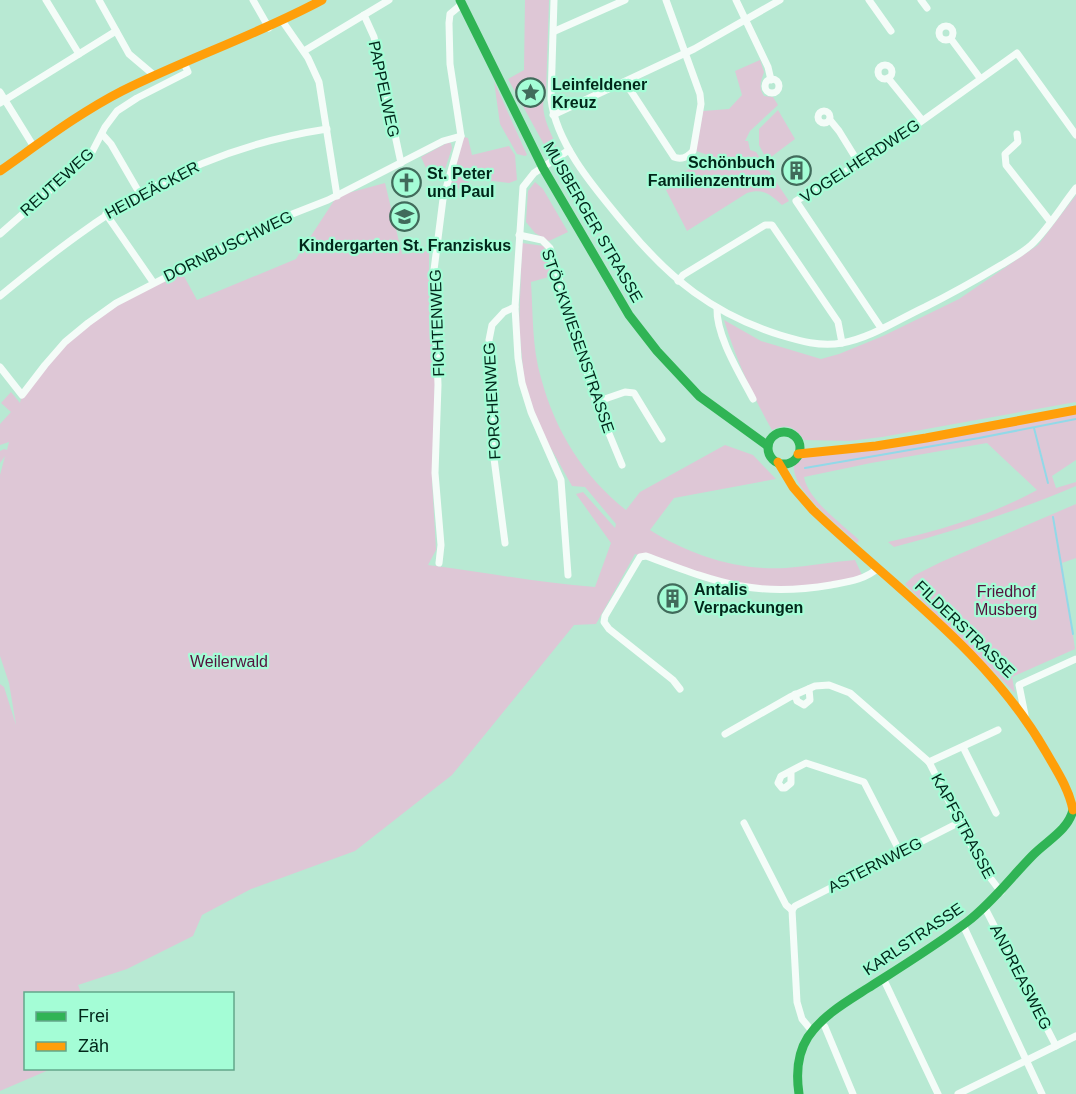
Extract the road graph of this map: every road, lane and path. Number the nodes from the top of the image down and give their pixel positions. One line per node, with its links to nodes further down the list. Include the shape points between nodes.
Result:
1 (46, 0): 25 (street)
2 (100, 0): 19 (street)
3 (253, 0): 18 (street)
4 (322, 0): 17 (main road)
5 (389, 0): 15 (street)
6 (554, 0): 20 (street)
7 (625, 0): 20 (street)
8 (666, 0): 24 (street)
9 (736, 0): 16 (street)
10 (780, 0): 16 (street)
11 (869, 0): 21 (street)
12 (921, 0): 14 (street)
13 (461, 2): 41 (street, FICHTENWEG, via 450,14 449,23 450,64); 46 (main road, MUSBERGER STRASSE)
14 (927, 8)
15 (364, 15): 23 (street); 44 (street, PAPPELWEG, via 374,37)
16 (745, 20): 24 (street); 30 (street)
17 (283, 22): 18 (main road); 23 (street)
18 (269, 28): 26 (main road)
19 (116, 31): 25 (street); 27 (street, via 133,59)
20 (555, 31): 34 (street)
21 (891, 31)
22 (951, 39): 29 (street)
23 (304, 51): 37 (street, via 319,82)
24 (686, 52): 31 (street); 31 (street, via 702,104 693,151 684,158 674,156)
25 (79, 54): 33 (street)
26 (184, 63): 27 (main road); 38 (street, REUTEWEG, via 188,72 122,107)
27 (155, 76): 42 (main road, via 92,108)
28 (888, 78): 36 (street)
29 (980, 78): 36 (street, VOGELHERDWEG); 40 (street, VOGELHERDWEG, via 1017,53)
30 (771, 80)
31 (625, 82): 34 (street)
32 (0, 92): 33 (street)
33 (2, 101): 42 (street)
34 (553, 115): 43 (street)
35 (830, 120): 45 (street)
36 (922, 120): 45 (street, VOGELHERDWEG)
37 (327, 129): 49 (street, HEIDEÄCKER, via 281,136 230,152); 50 (street)
38 (102, 134): 49 (street); 53 (street, REUTEWEG, via 88,158)
39 (1017, 134): 52 (street, via 1018,142 1005,154 1006,165)
40 (1076, 135)
41 (461, 136): 44 (street, DORNBUSCHWEG); 78 (street, FICHTENWEG, via 443,199 434,270)
42 (34, 147): 47 (main road)
43 (569, 150): 46 (street); 55 (street, via 615,213)
44 (401, 163): 50 (street, DORNBUSCHWEG)
45 (860, 165): 60 (street, VOGELHERDWEG, via 796,201)
46 (543, 168): 54 (street, via 524,187); 66 (main road, MUSBERGER STRASSE, via 610,285 646,338 699,396)
47 (0, 171)
48 (1076, 188): 52 (street)
49 (140, 194): 51 (street, HEIDEÄCKER)
50 (337, 196): 56 (street, DORNBUSCHWEG, via 277,220)
51 (106, 214): 56 (street); 57 (street, HEIDEÄCKER)
52 (1050, 221): 60 (street, via 1022,252 951,294)
53 (0, 234)
54 (519, 235): 58 (street); 64 (street, STÖCKWIESENSTRASSE, via 543,240 550,248)
55 (678, 281): 59 (street); 61 (street, via 763,221 772,225 830,308 838,321)
56 (153, 282): 62 (street, DORNBUSCHWEG, via 82,327 22,395)
57 (0, 296)
58 (515, 307): 77 (street, FORCHENWEG, via 492,325 489,340 494,378 492,443); 80 (street, via 522,383 562,487)
59 (717, 308): 61 (street, via 797,340); 63 (street, via 720,331)
60 (881, 328): 61 (street)
61 (842, 343)
62 (0, 367)
63 (753, 399)
64 (596, 402): 68 (street, via 634,393); 75 (street, STÖCKWIESENSTRASSE)
65 (1076, 410): 71 (main road, via 875,446)
66 (742, 427): 67 (main road, MUSBERGER STRASSE); 70 (main road, MUSBERGER STRASSE)
67 (774, 436): 69 (main road, via 789,433); 70 (main road)
68 (662, 439)
69 (799, 443): 71 (main road); 72 (main road)
70 (768, 446): 73 (main road, via 770,456)
71 (823, 449): 72 (main road)
72 (798, 454): 74 (main road)
73 (778, 462): 74 (main road); 76 (main road, FILDERSTRASSE)
74 (790, 462): 76 (main road)
75 (622, 465)
76 (793, 486): 79 (main road, FILDERSTRASSE, via 819,516)
77 (505, 543)
78 (440, 563)
79 (878, 568): 82 (street, via 868,576 841,583 770,590 718,583 640,557 604,622); 85 (main road, FILDERSTRASSE, via 995,676)
80 (568, 574)
81 (1076, 659): 85 (street, via 1019,685)
82 (680, 688)
83 (809, 689): 84 (street, KAPFSTRASSE); 84 (street, KAPFSTRASSE, via 810,700 804,705); 89 (street, KAPFSTRASSE, via 829,685 850,693)
84 (795, 694): 87 (street, KAPFSTRASSE)
85 (1025, 715): 91 (main road, FILDERSTRASSE)
86 (998, 730): 88 (street)
87 (725, 734)
88 (963, 747): 89 (street); 92 (street)
89 (929, 762): 94 (street, KAPFSTRASSE)
90 (791, 772): 96 (street, via 809,763 864,782)
91 (1074, 801): 93 (main road, FILDERSTRASSE)
92 (996, 813)
93 (1074, 819): 97 (main road, KARLSTRASSE)
94 (960, 822): 96 (street, ASTERNWEG); 97 (street, KAPFSTRASSE)
95 (744, 823): 99 (street)
96 (900, 852): 99 (street, ASTERNWEG)
97 (1000, 892): 98 (main road, KARLSTRASSE)
98 (985, 908): 100 (main road, KARLSTRASSE); 105 (street, ANDREASWEG)
99 (792, 910): 103 (street, via 797,1002 802,1019)
100 (963, 925): 101 (main road, KARLSTRASSE); 106 (street)
101 (883, 978): 103 (main road, KARLSTRASSE, via 831,1012); 109 (street)
102 (825, 1027): 108 (street)
103 (812, 1031): 107 (main road, KARLSTRASSE, via 798,1062)
104 (1076, 1036): 105 (street)
105 (1056, 1046): 106 (street)
106 (1026, 1060): 110 (street); 111 (street)
107 (799, 1094)
108 (853, 1094)
109 (938, 1094)
110 (958, 1094)
111 (1042, 1094)

